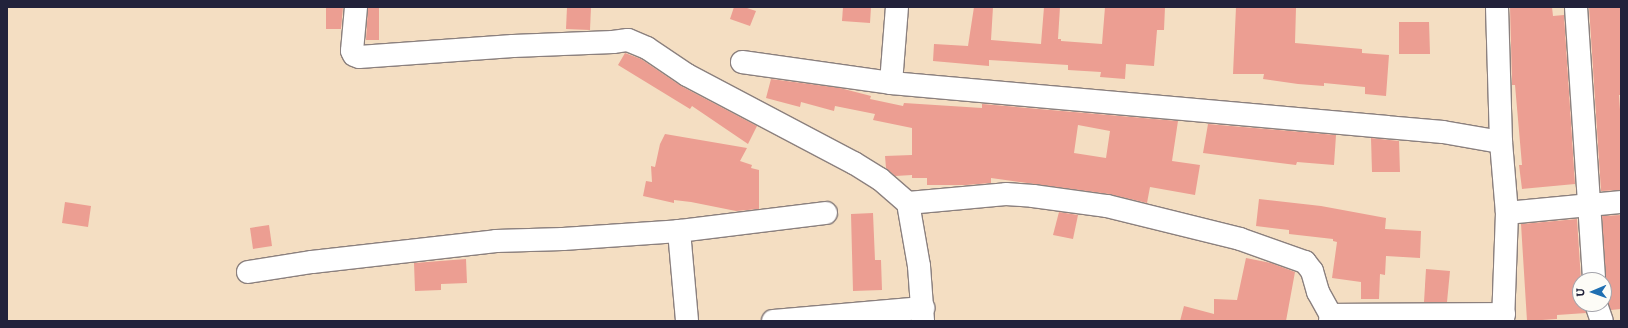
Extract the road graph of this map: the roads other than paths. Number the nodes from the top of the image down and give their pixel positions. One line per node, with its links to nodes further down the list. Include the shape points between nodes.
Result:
1 (356, 7): 9 (street, via 352,51 359,57 628,40 647,48 687,75 745,107 854,163 880,179)
2 (897, 7): 6 (street)
3 (1498, 7): 7 (street)
4 (1576, 7): 10 (street)
5 (742, 62): 6 (street)
6 (891, 83): 7 (street, via 1443,132)
7 (1501, 142): 11 (street)
8 (1621, 202): 10 (street)
9 (908, 203): 16 (street, via 919,266); 18 (street, via 1006,194 1033,196 1107,206 1240,238 1305,262 1312,270 1318,292)
10 (1589, 205): 11 (street); 15 (street)
11 (1507, 212): 17 (street)
12 (826, 213): 13 (street)
13 (679, 231): 14 (street, via 496,241); 19 (street)
14 (248, 272)
15 (1593, 272)
16 (923, 315): 20 (street)
17 (1503, 317): 18 (street)
18 (1330, 318)
19 (687, 321)
20 (773, 321)

